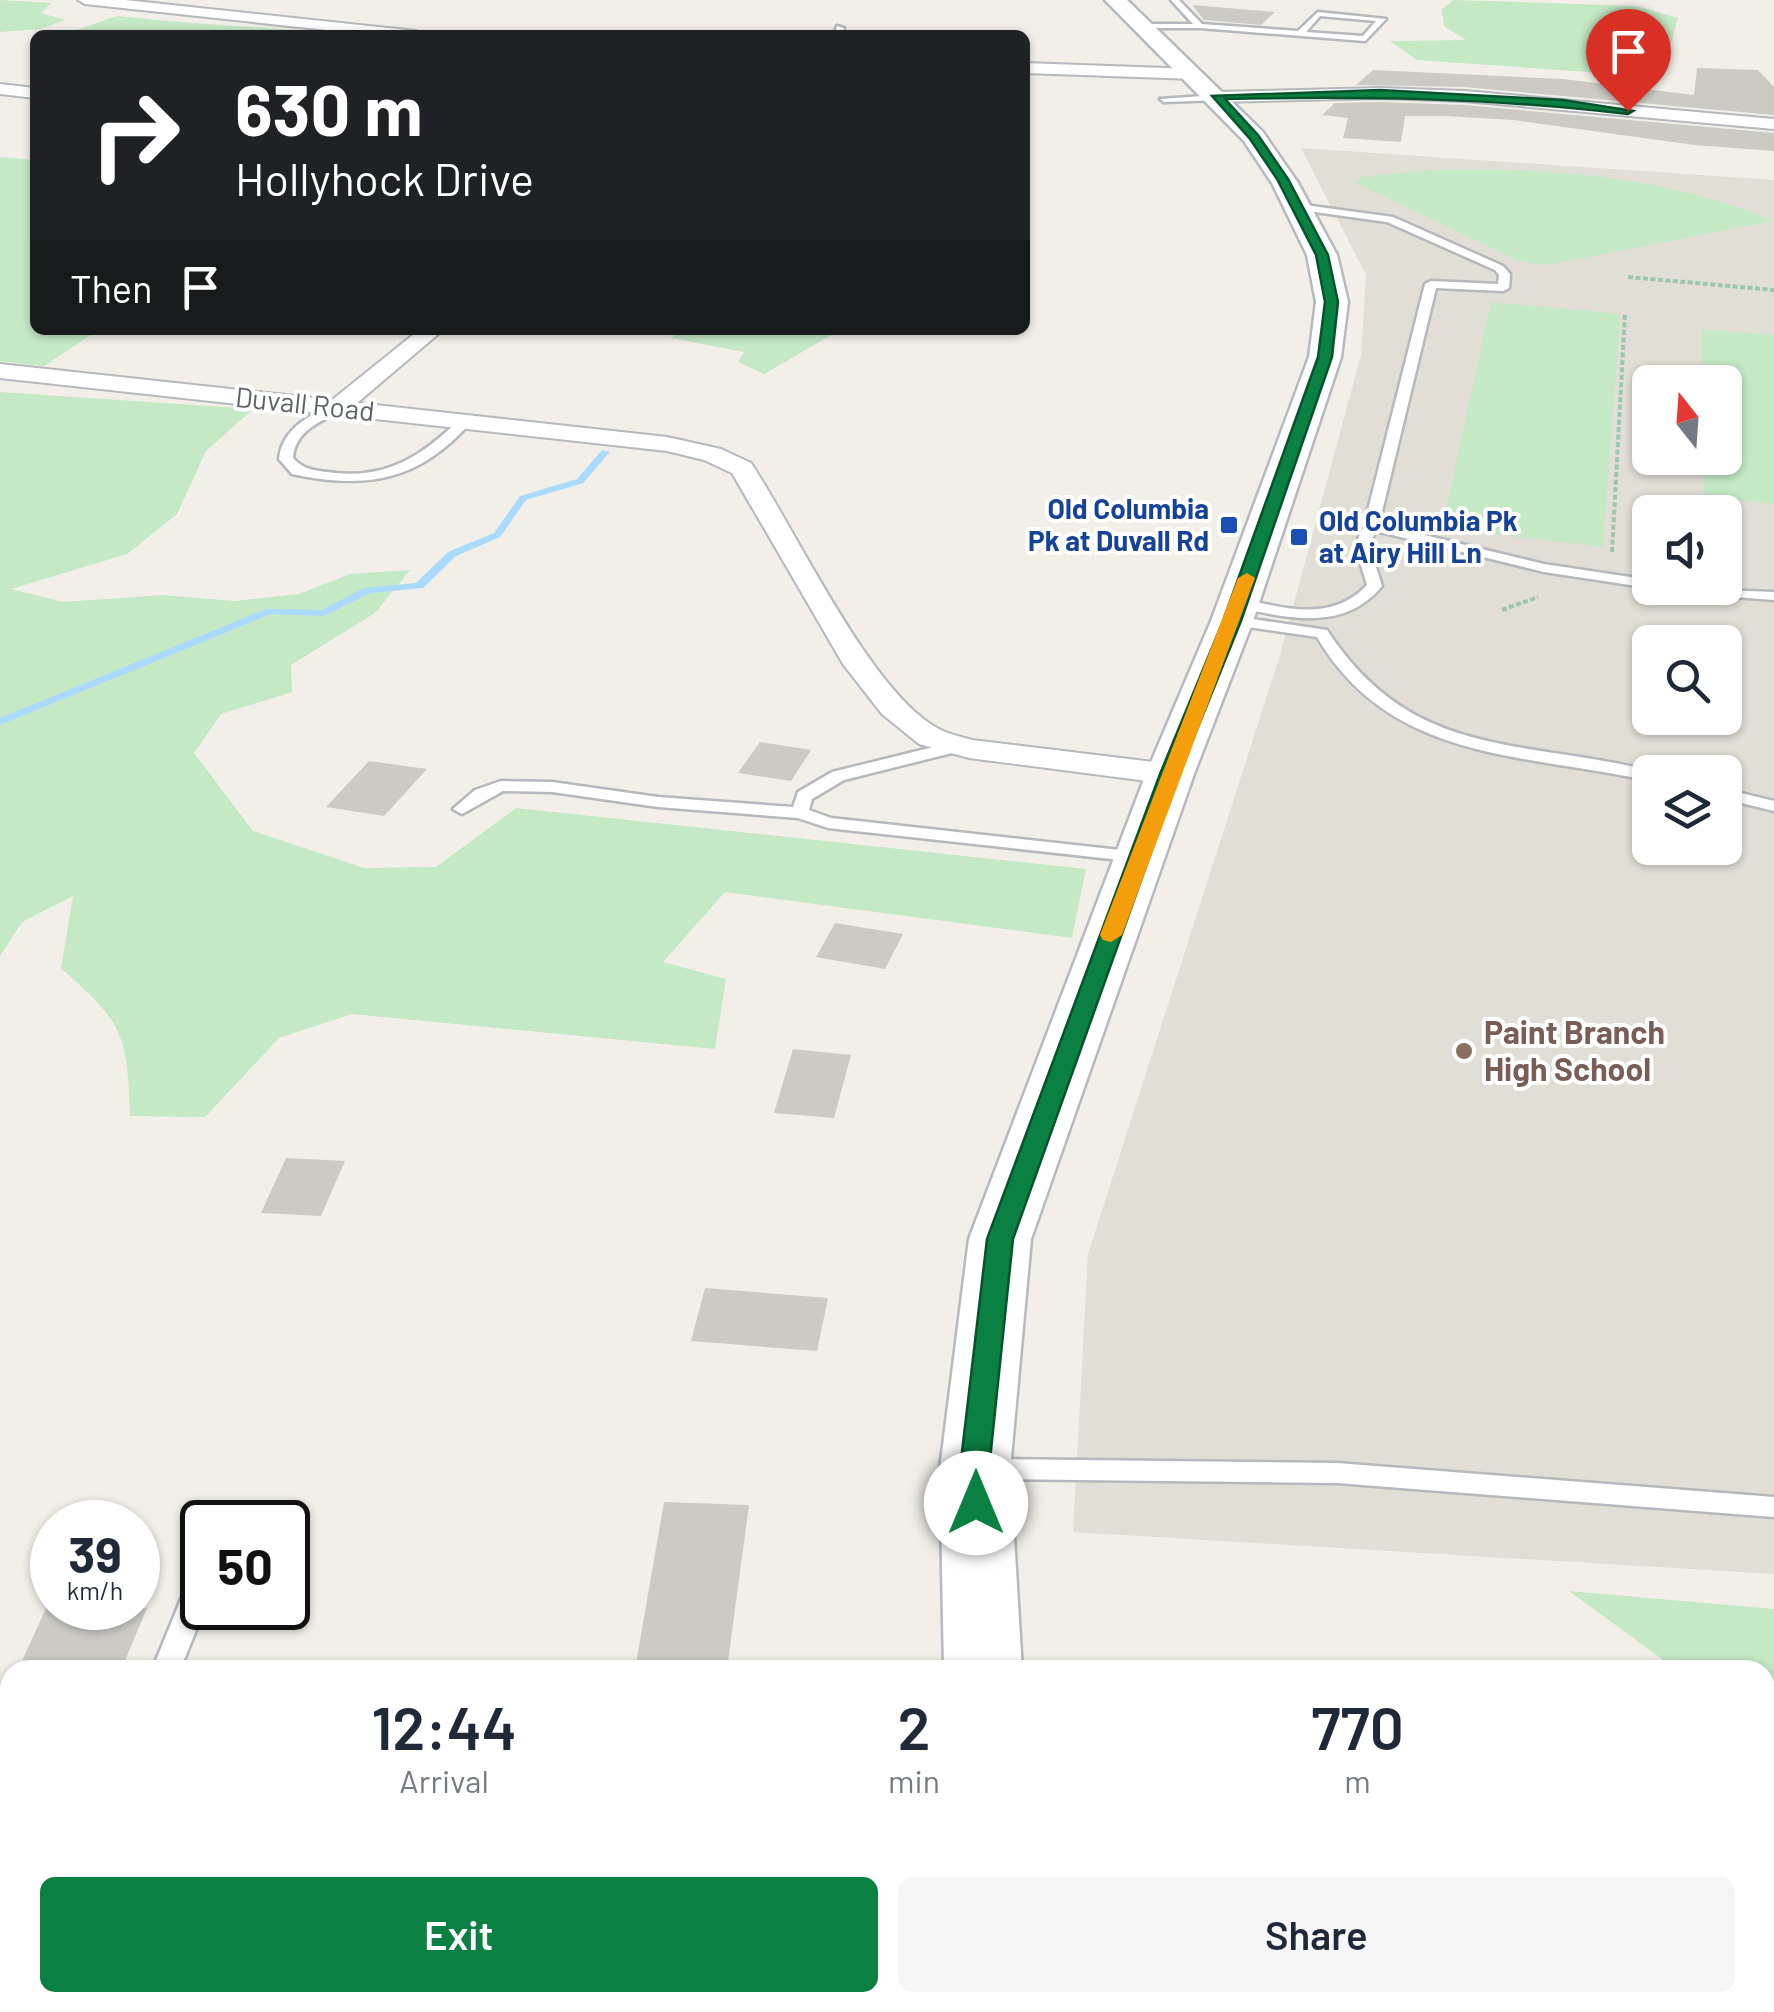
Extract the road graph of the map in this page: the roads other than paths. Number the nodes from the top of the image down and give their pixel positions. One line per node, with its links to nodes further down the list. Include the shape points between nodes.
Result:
1 (85, 0): 6 (street)
2 (1115, 0): 4 (main road)
3 (1175, 0): 5 (lane)
4 (1142, 26): 5 (lane); 9 (main road)
5 (1200, 26): 7 (lane)
6 (369, 30)
7 (1300, 34): 7 (lane, via 1365,39 1382,19 1318,14)
8 (1030, 68): 9 (street)
9 (1194, 74): 12 (main road)
10 (0, 89): 11 (street)
11 (30, 92)
12 (1217, 97): 13 (lane); 14 (street, via 1464,96); 15 (main road, via 1254,137)
13 (1164, 99)
14 (1774, 124)
15 (1300, 212): 20 (lane, via 1389,219 1505,274 1503,288 1430,284); 24 (main road, via 1330,289 1325,357)
16 (426, 335): 18 (street)
17 (0, 371): 18 (street, Duvall Road)
18 (338, 408): 19 (street, Duvall Road); 19 (lane, via 293,436 285,454 296,471 348,477 402,471 427,459)
19 (465, 422): 25 (street, Duvall Road, via 712,454 742,468 858,664 892,708 930,737)
20 (1371, 526): 21 (lane, via 1544,568); 24 (lane, via 1362,545 1375,586 1363,602 1328,616)
21 (1632, 581)
22 (1742, 594): 23 (lane)
23 (1774, 596)
24 (1235, 612): 26 (lane, via 1322,634 1358,685 1410,718 1482,748); 27 (main road)
25 (958, 746): 27 (street, Duvall Road); 31 (lane, via 838,776 804,796)
26 (1632, 771)
27 (1170, 774): 32 (main road)
28 (1742, 798): 29 (lane)
29 (1774, 806)
30 (462, 809): 31 (lane, via 501,786)
31 (800, 813): 32 (lane, via 828,823)
32 (1140, 858): 33 (main road, via 1000,1239)
33 (975, 1469): 34 (lane, via 1337,1473); 37 (main road)
34 (1774, 1508)
35 (182, 1630): 36 (lane)
36 (170, 1660)
37 (984, 1660)

